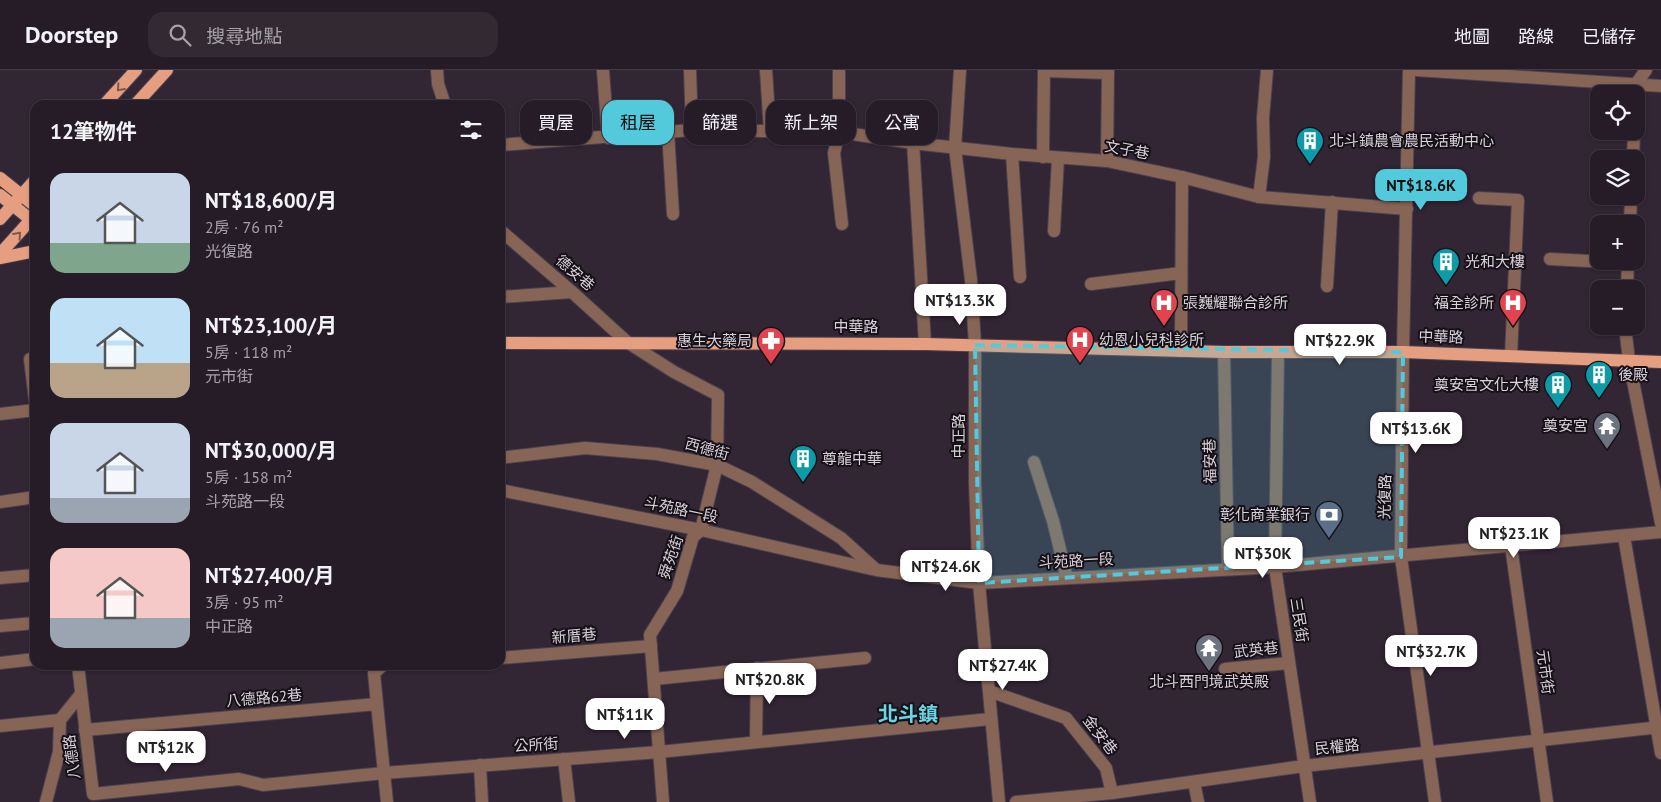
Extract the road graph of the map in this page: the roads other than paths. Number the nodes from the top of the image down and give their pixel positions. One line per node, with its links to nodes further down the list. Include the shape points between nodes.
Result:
1 (136, 70): 20 (main road, one-way to 20)
2 (167, 70): 21 (main road)
3 (437, 70): 22 (street)
4 (603, 70): 23 (street)
5 (690, 70): 24 (street)
6 (766, 70): 25 (street)
7 (839, 70): 26 (street)
8 (960, 70): 33 (street, 中正路)
9 (1267, 70): 42 (street, via 1264,157)
10 (1409, 70): 47 (street, 光復路)
11 (1416, 70): 15 (street)
12 (1646, 70): 17 (street)
13 (1044, 71): 14 (street); 35 (street)
14 (1108, 71): 37 (street)
15 (1588, 75): 16 (street)
16 (1622, 85)
17 (1638, 85)
18 (1661, 86): 19 (street)
19 (1645, 88)
20 (109, 100)
21 (140, 100)
22 (443, 100)
23 (605, 100)
24 (691, 100)
25 (768, 100)
26 (839, 100)
27 (602, 138): 28 (street, 文子巷)
28 (505, 144)
29 (669, 145): 48 (street)
30 (836, 145): 52 (street, via 834,153)
31 (912, 145): 69 (street)
32 (929, 145): 33 (street, 文子巷)
33 (955, 148): 34 (street, 文子巷); 70 (street, 中正路)
34 (1012, 154): 35 (street, 文子巷); 61 (street)
35 (1042, 157): 36 (street, 文子巷)
36 (1058, 158): 37 (street, 文子巷); 53 (street)
37 (1107, 161): 38 (street, 文子巷)
38 (1182, 176): 42 (street, 文子巷); 60 (street)
39 (0, 178): 44 (main road)
40 (30, 186): 44 (main road)
41 (0, 194): 44 (main road)
42 (1258, 197): 45 (street, 文子巷)
43 (1479, 198): 75 (street, via 1518,200)
44 (17, 200): 46 (main road); 49 (main road); 50 (main road)
45 (1332, 202): 47 (street, 文子巷); 63 (street)
46 (30, 204)
47 (1407, 209): 74 (street, 光復路)
48 (673, 214)
49 (30, 215)
50 (0, 220)
51 (30, 224): 56 (main road, one-way to 51)
52 (842, 224)
53 (1054, 231)
54 (505, 234): 64 (street, 德安巷)
55 (30, 252): 57 (main road)
56 (0, 254)
57 (0, 258)
58 (1550, 259): 59 (street)
59 (1590, 261)
60 (1182, 273): 62 (street); 71 (street)
61 (1020, 277)
62 (1091, 284)
63 (1327, 286)
64 (572, 292): 65 (street); 67 (street, 德安巷)
65 (505, 297)
66 (1626, 335): 76 (street)
67 (627, 342): 68 (main road, 中華路); 69 (main road, 中華路); 82 (street, 舜苑街, via 718,395)
68 (505, 343)
69 (925, 344): 70 (main road, 中華路)
70 (975, 345): 71 (main road, 中華路); 98 (street, 中正路)
71 (1181, 351): 72 (main road, 中華路)
72 (1224, 352): 73 (main road, 中華路); 94 (street, 福安巷)
73 (1278, 352): 74 (main road, 中華路); 92 (street, 三民街)
74 (1403, 352): 75 (main road, 中華路); 91 (street, 光復路)
75 (1511, 356): 76 (main road, 中華路)
76 (1629, 361): 77 (main road, 中華路); 86 (street)
77 (1661, 362)
78 (30, 411): 79 (street)
79 (0, 414)
80 (505, 457): 82 (street, 西德街, via 585,448 656,454)
81 (1034, 462): 97 (street)
82 (717, 465): 87 (street, 舜苑街); 93 (street, 西德街, via 752,482 842,538)
83 (505, 491): 87 (street, 斗苑路一段)
84 (30, 498): 85 (street)
85 (0, 502)
86 (1661, 523)
87 (701, 530): 93 (street, 斗苑路一段); 101 (street, 舜苑街, via 693,537 676,591 650,635)
88 (1661, 532): 89 (street, 斗苑路一段)
89 (1624, 536): 90 (street, 斗苑路一段); 118 (street)
90 (1511, 546): 91 (street, 斗苑路一段); 120 (street, 元市街)
91 (1401, 557): 92 (street, 斗苑路一段); 124 (street, 光復路)
92 (1275, 567): 94 (street, 斗苑路一段); 106 (street, 三民街)
93 (876, 570): 98 (street, 斗苑路一段)
94 (1228, 570): 97 (street, 斗苑路一段)
95 (30, 575): 96 (street)
96 (0, 578)
97 (1067, 578): 98 (street, 斗苑路一段)
98 (979, 583): 112 (street, 中正路)
99 (30, 623): 100 (street)
100 (0, 626)
101 (651, 646): 102 (street, 新厝巷); 111 (street, 舜苑街)
102 (505, 658)
103 (864, 658): 107 (street)
104 (30, 659): 105 (street)
105 (0, 662)
106 (1289, 663): 108 (street, 武英巷); 127 (street, 三民街)
107 (757, 668): 111 (street); 121 (street)
108 (1226, 669)
109 (79, 670): 113 (street, 八德路)
110 (377, 670): 114 (street, via 374,672)
111 (654, 679): 122 (street, 舜苑街)
112 (989, 690): 115 (street, 中正路); 131 (street, 金安巷, via 1066,718 1106,768)
113 (81, 694): 116 (street, 八德路); 119 (street, 八德路)
114 (377, 704): 119 (street, 八德路62巷); 128 (street)
115 (990, 719): 121 (street, 公所街); 137 (street, 中正路)
116 (60, 720): 117 (street); 132 (street, 八德路, via 59,752)
117 (0, 726)
118 (1659, 727): 120 (street, 民權路); 123 (street)
119 (85, 730): 130 (street, 八德路, via 93,794 239,779)
120 (1538, 740): 124 (street, 民權路); 142 (street, 元市街)
121 (756, 742): 122 (street, 公所街)
122 (659, 752): 125 (street, 公所街); 136 (street, 舜苑街)
123 (1661, 753)
124 (1428, 754): 127 (street, 民權路); 141 (street, 光復路)
125 (564, 759): 126 (street, 公所街); 135 (street)
126 (480, 765): 128 (street, 公所街); 134 (street)
127 (1304, 766): 129 (street, 民權路); 140 (street, 三民街)
128 (384, 772): 130 (street, 公所街); 133 (street)
129 (1194, 782): 131 (street, 民權路); 139 (street)
130 (263, 785)
131 (1112, 793): 138 (street, 民權路)
132 (46, 802)
133 (387, 802)
134 (482, 802)
135 (569, 802)
136 (663, 802)
137 (998, 802)
138 (1016, 802)
139 (1198, 802)
140 (1310, 802)
141 (1435, 802)
142 (1547, 802)

